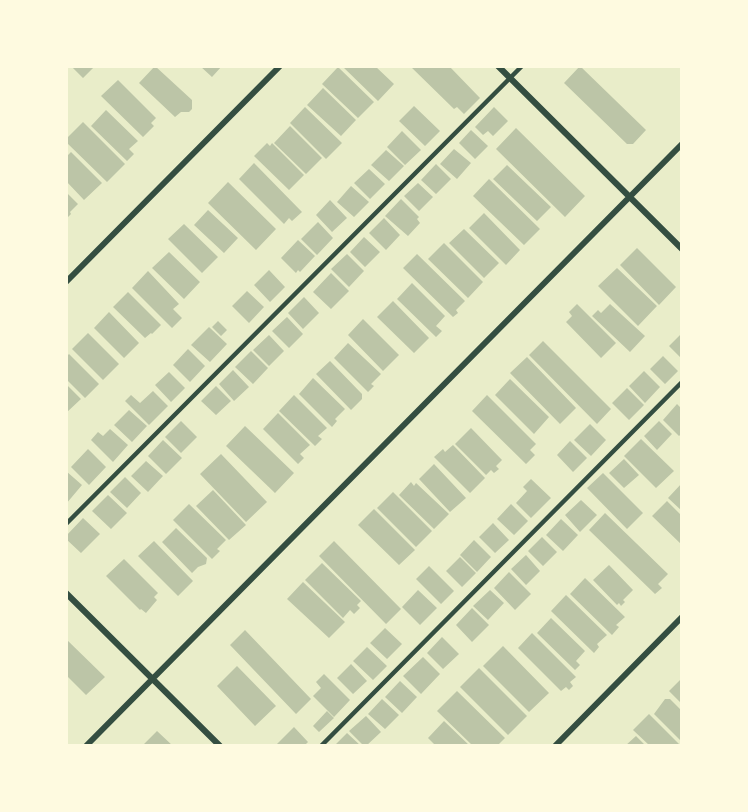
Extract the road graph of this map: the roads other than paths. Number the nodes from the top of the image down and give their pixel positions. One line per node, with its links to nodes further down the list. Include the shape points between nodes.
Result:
1 (280, 66): 8 (street)
2 (498, 66): 4 (street)
3 (522, 66): 4 (lane)
4 (510, 78): 6 (street); 10 (lane)
5 (682, 144): 6 (street)
6 (630, 197): 7 (street); 13 (street)
7 (682, 249)
8 (66, 282)
9 (682, 382): 16 (lane)
10 (66, 524)
11 (66, 593): 13 (street)
12 (682, 617): 17 (street)
13 (152, 679): 14 (street); 15 (street)
14 (86, 746)
15 (220, 746)
16 (321, 746)
17 (555, 746)

